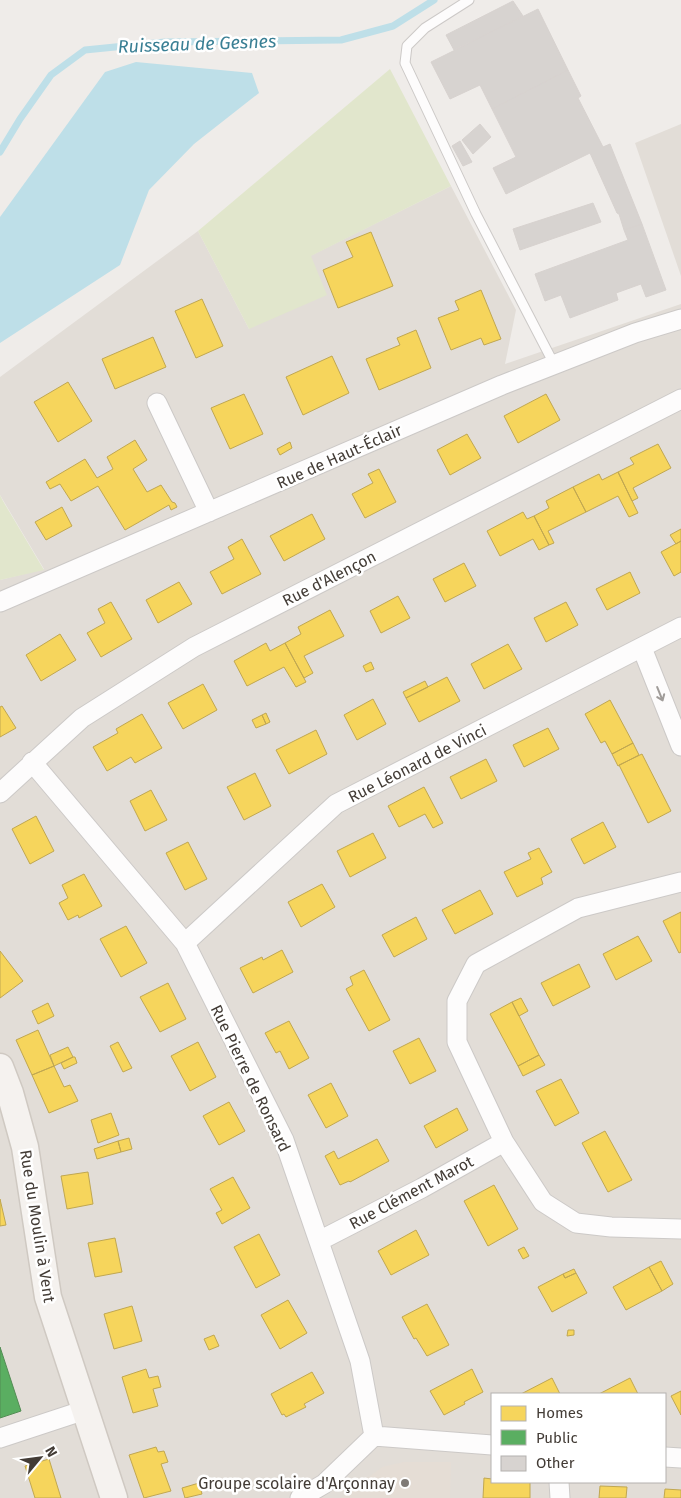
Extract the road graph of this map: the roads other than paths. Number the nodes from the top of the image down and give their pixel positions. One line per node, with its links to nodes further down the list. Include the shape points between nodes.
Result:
1 (469, 0): 3 (lane, via 425,28 407,46 405,64 476,214)
2 (681, 319): 3 (street, Rue de Haut-Éclair)
3 (554, 364): 6 (street, Rue de Haut-Éclair)
4 (681, 399): 11 (street, Rue d'Alençon, via 194,647 82,718)
5 (157, 403): 6 (street)
6 (209, 512): 7 (street, Rue de Haut-Éclair)
7 (0, 602)
8 (681, 627): 9 (street, Rue Léonard de Vinci)
9 (642, 648): 10 (street, one-way to 10); 14 (street, Rue Léonard de Vinci, via 336,804)
10 (681, 746)
11 (32, 762): 12 (street, Rue d'Alençon); 14 (street, Rue Pierre de Ronsard)
12 (0, 793)
13 (681, 882): 16 (street, via 578,908 476,964 457,1001 457,1042)
14 (185, 943): 18 (street, Rue Pierre de Ronsard, via 284,1140)
15 (0, 1067): 19 (street, Rue du Moulin à Vent, via 26,1147 48,1297)
16 (504, 1142): 17 (street, via 544,1202 576,1223); 18 (street, Rue Clément Marot)
17 (681, 1229)
18 (318, 1241): 20 (street, Rue Pierre de Ronsard, via 360,1361)
19 (85, 1410): 21 (street); 26 (street, Rue du Moulin à Vent)
20 (374, 1436): 22 (street); 27 (street, via 324,1484)
21 (0, 1438)
22 (491, 1445)
23 (666, 1457): 24 (street)
24 (681, 1458)
25 (560, 1483): 28 (street)
26 (114, 1498)
27 (300, 1498)
28 (560, 1498)

